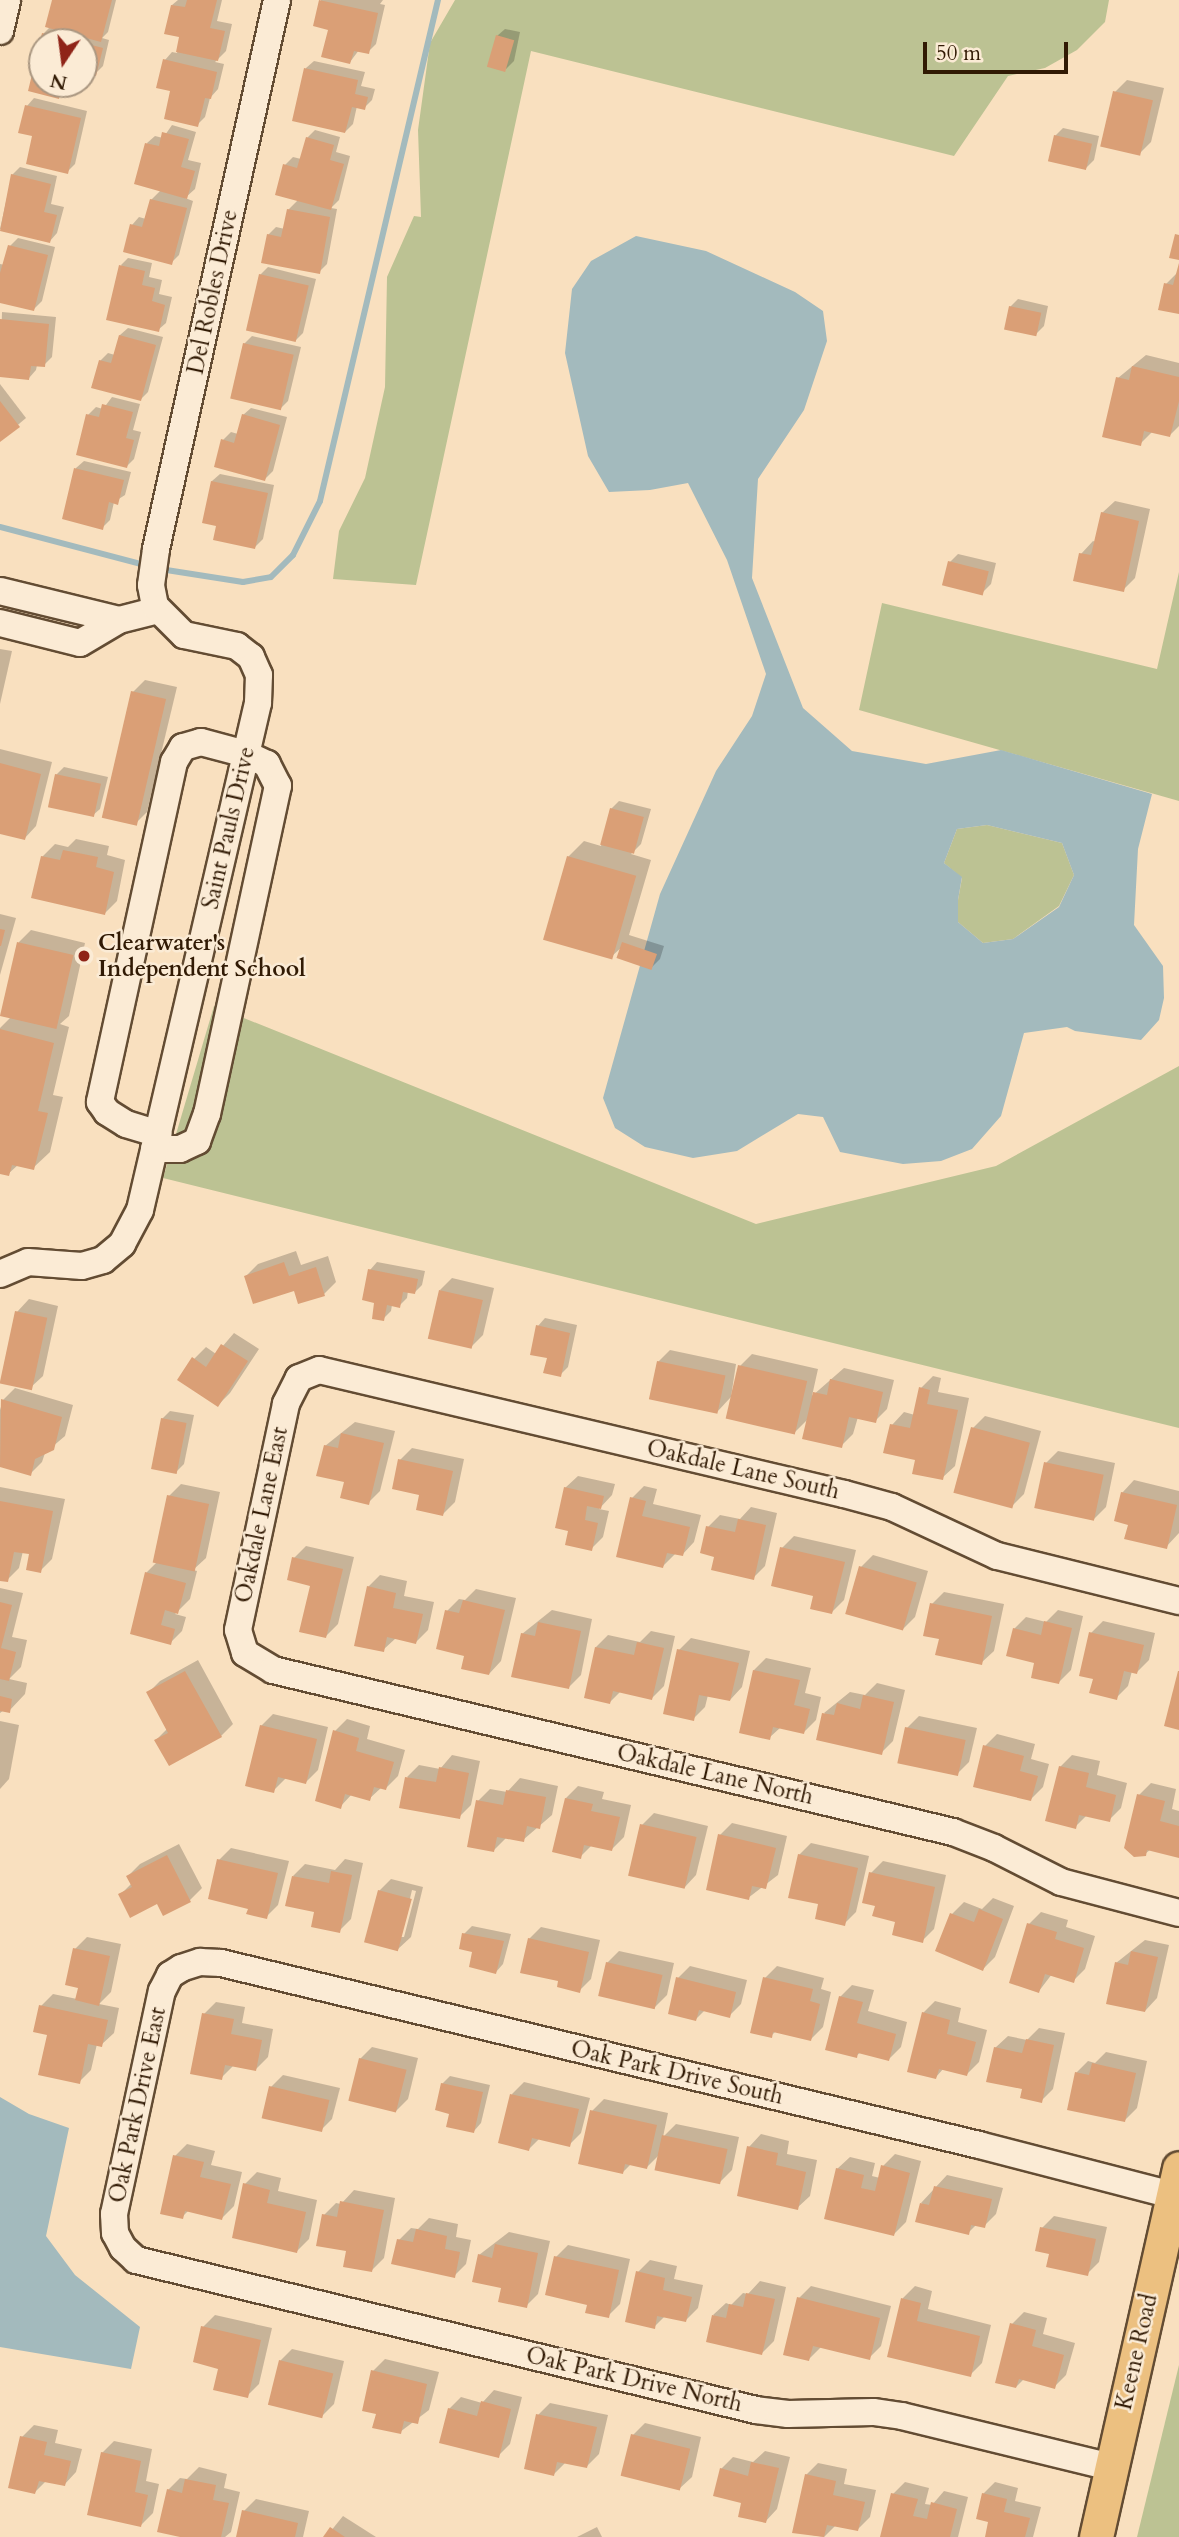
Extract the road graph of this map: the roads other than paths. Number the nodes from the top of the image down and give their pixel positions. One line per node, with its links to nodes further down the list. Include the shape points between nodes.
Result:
1 (7, 0): 3 (street)
2 (277, 0): 5 (street, Del Robles Drive, via 156,549)
3 (0, 31)
4 (0, 591): 6 (street)
5 (155, 598): 6 (street); 8 (street, Saint Pauls Drive, via 184,635 237,646 251,657 259,675 258,703)
6 (119, 620): 7 (street, via 80,643)
7 (0, 623)
8 (246, 754): 9 (street, Saint Pauls Drive); 9 (street, via 267,764 278,786 207,1114 197,1141 180,1149); 9 (street, via 201,742 183,747 174,762 100,1102 107,1112)
9 (156, 1141): 10 (street, Saint Pauls Drive, via 140,1210 122,1244 103,1260 82,1266)
10 (2, 1264)
11 (299, 1378): 12 (street, Oakdale Lane South, via 320,1370 844,1494 892,1507 997,1556); 13 (street, Oakdale Lane East, via 286,1404 238,1630)
12 (1179, 1601)
13 (245, 1653): 14 (street, Oakdale Lane North, via 273,1671 953,1832 994,1847 1061,1882)
14 (1179, 1913)
15 (181, 1968): 16 (street, Oak Park Drive South, via 200,1962 221,1963 965,2142); 17 (street, Oak Park Drive East, via 170,1975 162,1991 114,2214 115,2233 123,2248 136,2260)
16 (1175, 2198): 18 (main road, Keene Road)
17 (159, 2268): 18 (street, Oak Park Drive North, via 757,2410 902,2416)
18 (1111, 2467): 19 (main road, Keene Road)
19 (1096, 2537)

